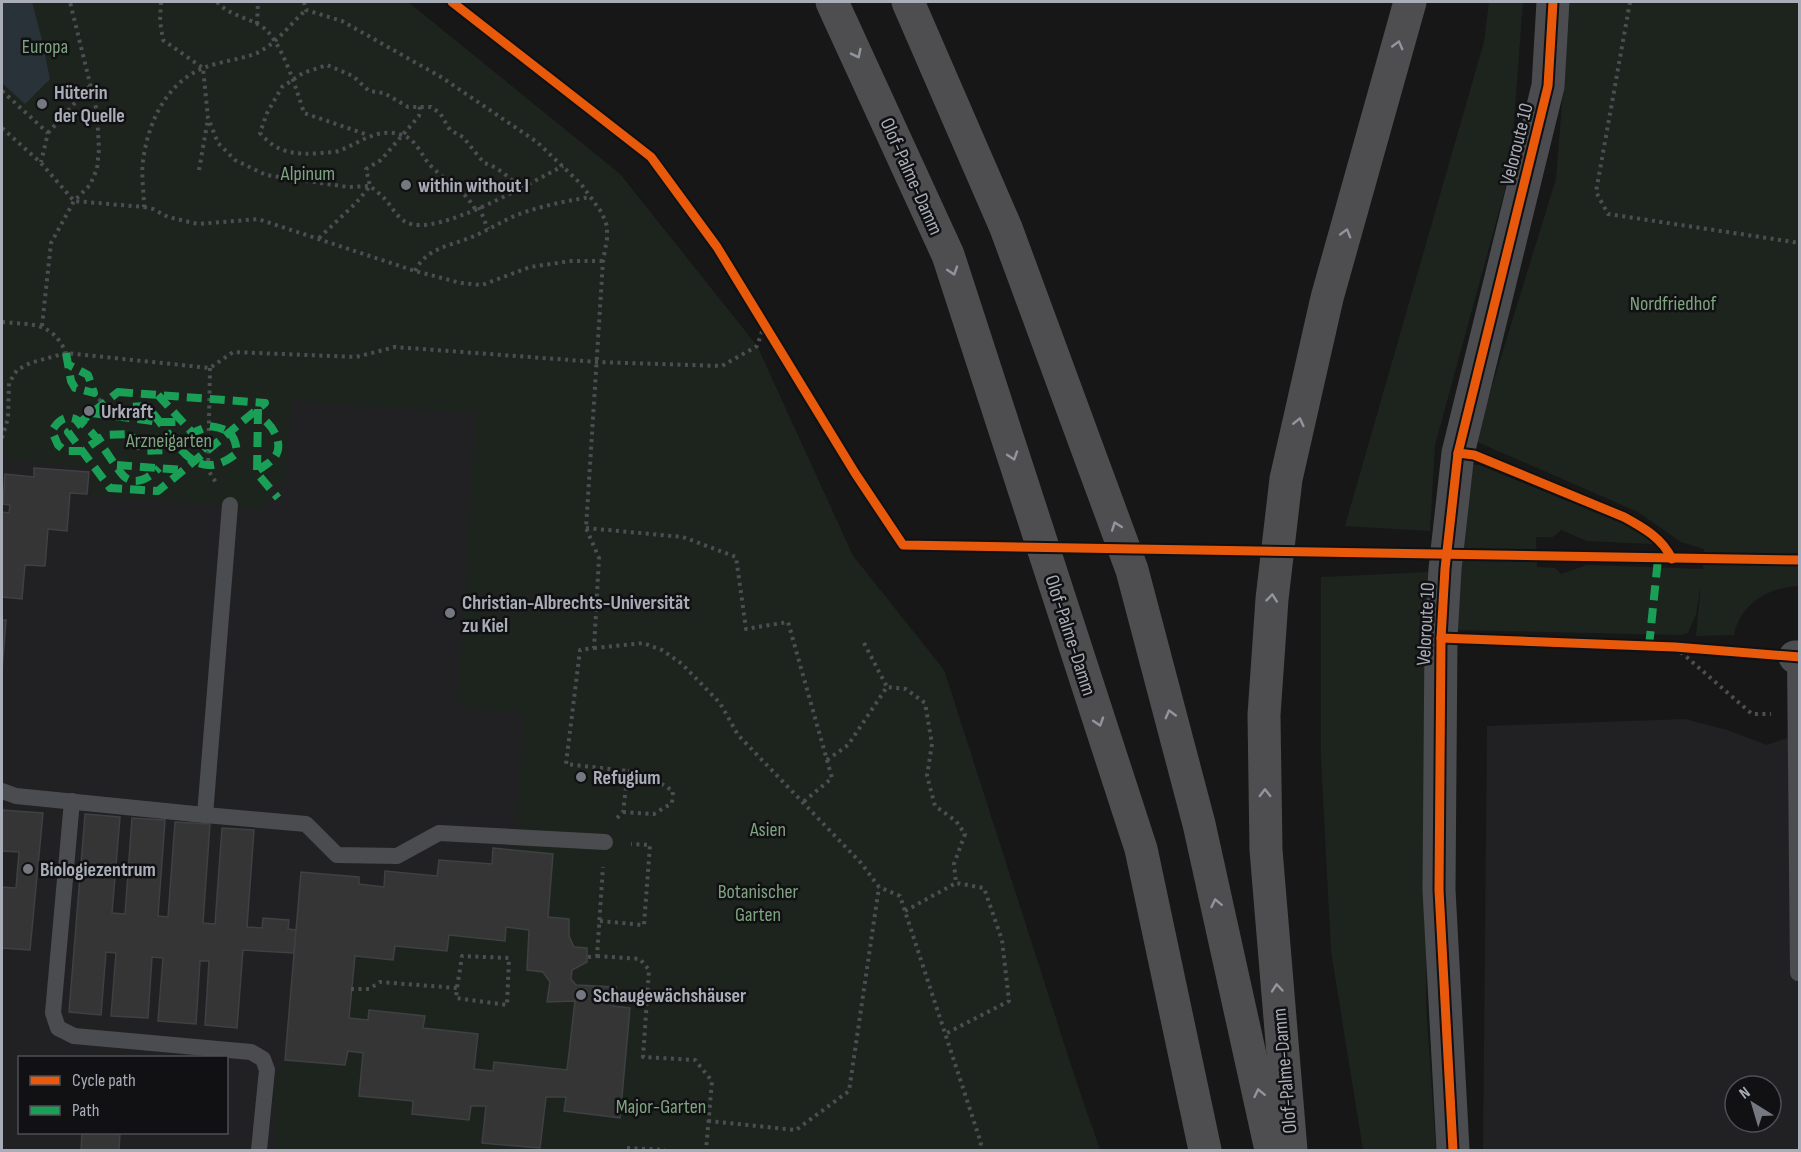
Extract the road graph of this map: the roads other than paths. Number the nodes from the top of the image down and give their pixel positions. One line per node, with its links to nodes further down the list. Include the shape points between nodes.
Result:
1 (832, 2): 13 (highway, Olof-Palme-Damm, one-way to 13, via 948,255 1123,793 1141,849)
2 (908, 2): 14 (highway, one-way to 2, via 1199,824 1132,570 1006,228)
3 (1410, 2): 15 (highway, Olof-Palme-Damm, one-way to 3, via 1266,850 1264,715 1272,599 1286,479 1327,298)
4 (1553, 2): 16 (street, Veloroute 10, via 1548,86 1458,453 1445,569 1439,890)
5 (230, 504): 9 (lane)
6 (1797, 657): 11 (lane)
7 (2, 791): 8 (lane)
8 (72, 801): 9 (lane); 12 (lane, via 53,1013 58,1028 74,1036 251,1052 263,1059 267,1070)
9 (206, 815): 10 (lane, via 306,824 337,855 397,856 439,833)
10 (605, 842)
11 (1798, 973)
12 (259, 1150)
13 (1205, 1150)
14 (1271, 1150)
15 (1291, 1150)
16 (1453, 1150)

